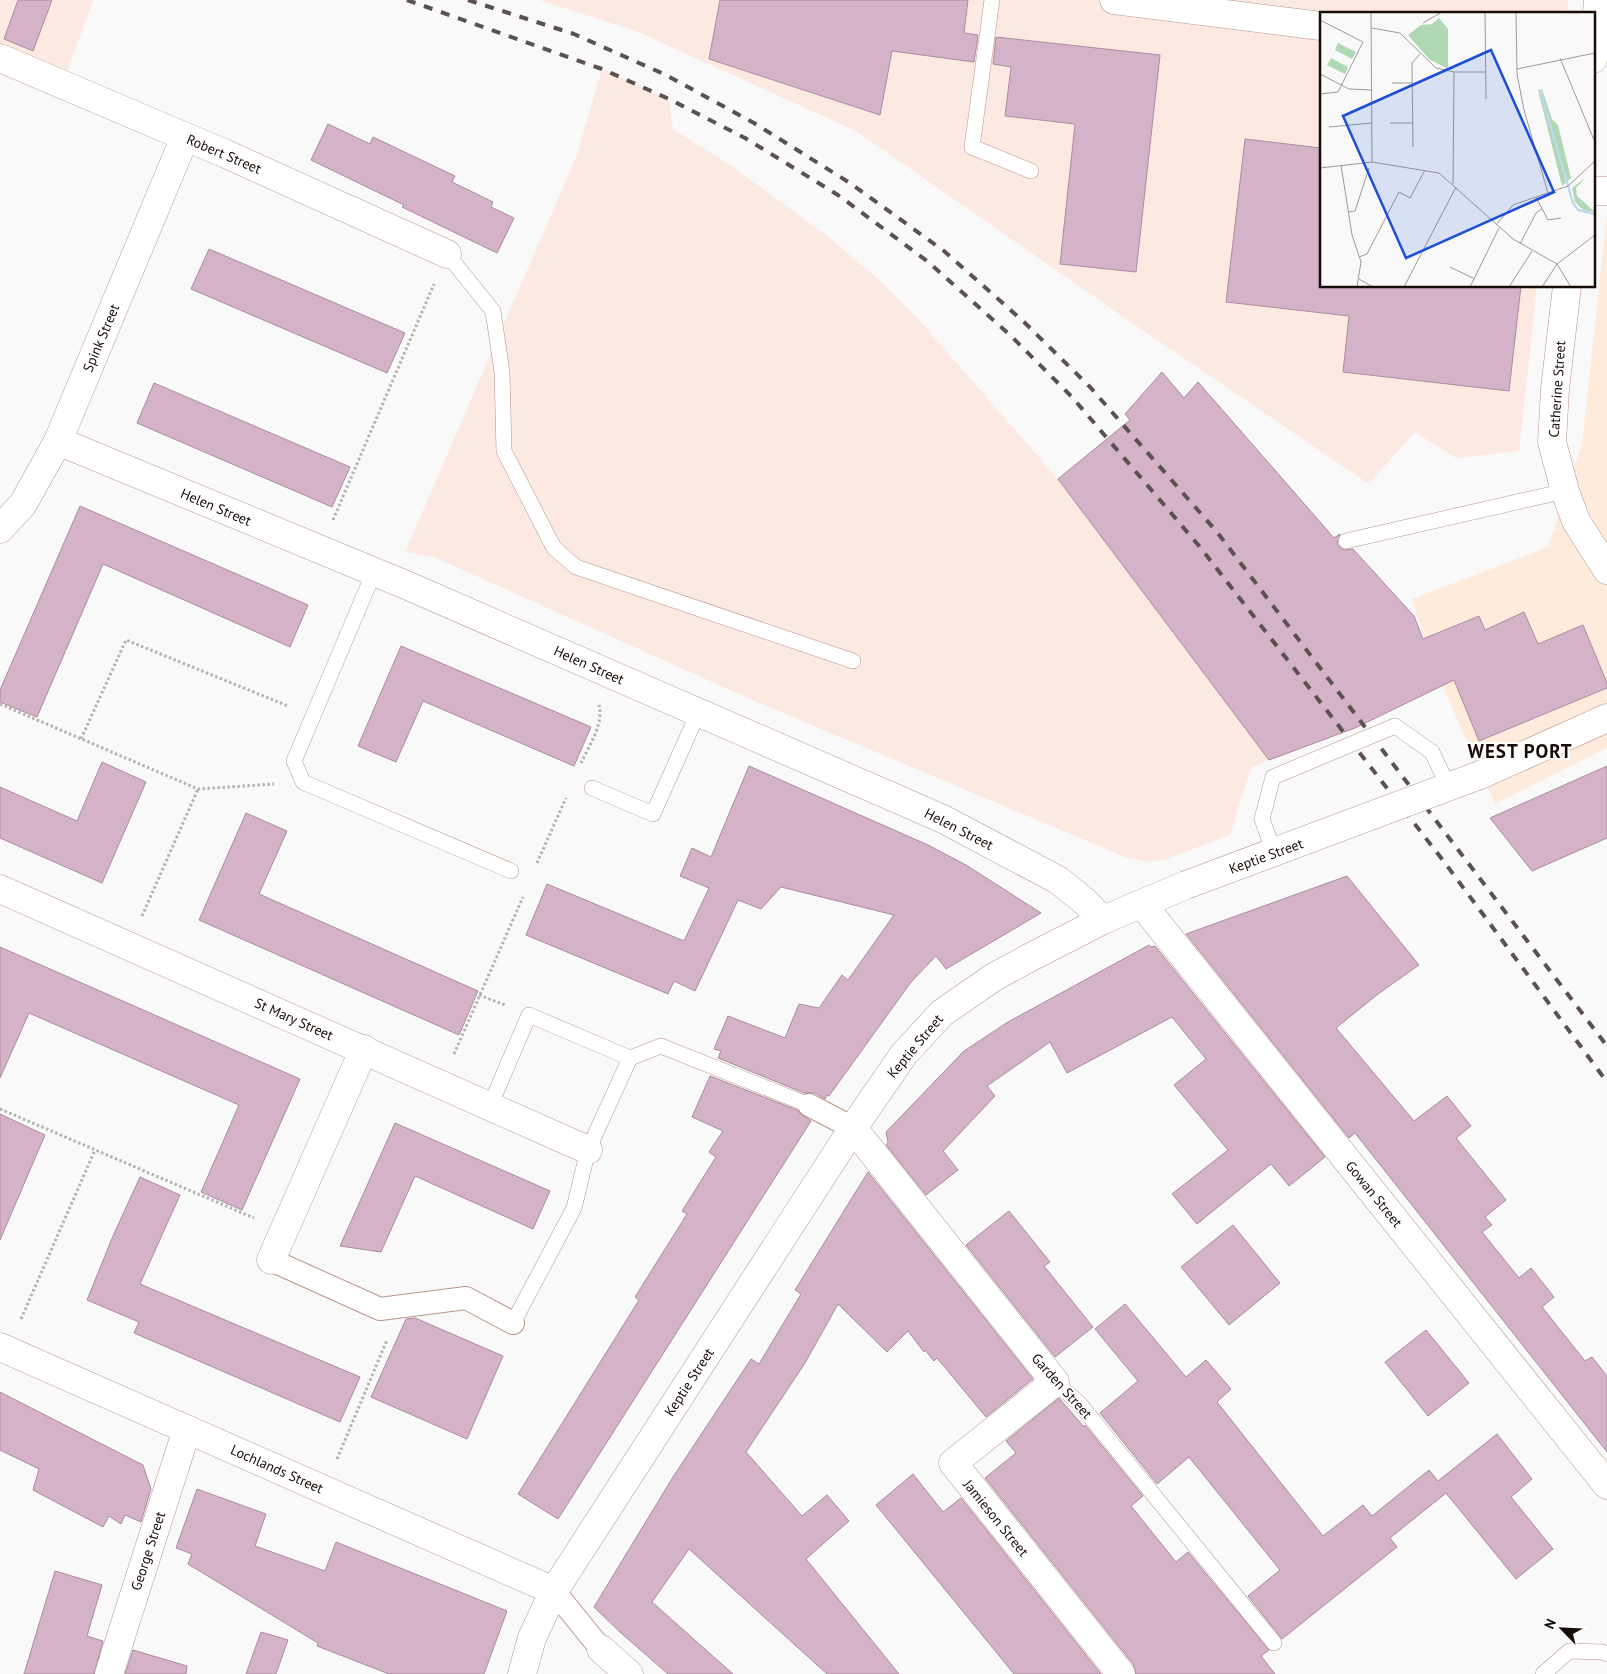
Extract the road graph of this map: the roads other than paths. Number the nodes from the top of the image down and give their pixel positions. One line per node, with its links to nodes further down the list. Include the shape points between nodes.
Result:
1 (992, 0): 8 (lane, via 972,147)
2 (1114, 0): 4 (street)
3 (1598, 0): 5 (street)
4 (1320, 26)
5 (1594, 47)
6 (0, 58): 7 (street, Robert Street)
7 (185, 137): 11 (street, Robert Street); 13 (street, Spink Street)
8 (1031, 171)
9 (1594, 191): 10 (street)
10 (1607, 191)
11 (446, 254): 19 (lane, via 493,311 502,372 504,451 554,548 576,567)
12 (1567, 288): 14 (street, Catherine Street, via 1552,442)
13 (58, 441): 15 (street, Spink Street, via 23,504); 18 (street, Helen Street)
14 (1565, 492): 16 (lane); 17 (street, Catherine Street, via 1576,521)
15 (0, 529)
16 (1346, 541)
17 (1607, 570)
18 (374, 572): 20 (street, Helen Street); 25 (lane, via 294,761 303,782)
19 (853, 661)
20 (698, 712): 23 (lane, via 653,814); 28 (street, Helen Street, via 943,819 1058,880)
21 (1607, 718): 22 (street, Keptie Street, bridge)
22 (1448, 786): 24 (street, Keptie Street, bridge); 24 (lane, bridge, via 1432,752 1395,726 1273,777 1262,819)
23 (592, 788)
24 (1274, 853): 27 (street, Keptie Street, bridge)
25 (511, 871)
26 (0, 889): 29 (street, St Mary Street)
27 (1142, 904): 28 (street, Keptie Street); 40 (street, Gowan Street)
28 (1103, 920): 33 (street, Keptie Street, via 994,976 942,1012 904,1054)
29 (364, 1049): 32 (street, St Mary Street); 35 (street)
30 (630, 1058): 31 (lane, via 661,1046); 32 (lane, via 529,1015); 34 (lane)
31 (808, 1105): 33 (street)
32 (490, 1106): 34 (street, St Mary Street)
33 (853, 1128): 38 (street, Garden Street); 41 (street, Keptie Street)
34 (588, 1150): 36 (lane, via 574,1208)
35 (271, 1260): 36 (street, via 380,1309 466,1298)
36 (513, 1323)
37 (4, 1348): 39 (street, Lochlands Street)
38 (1055, 1382): 42 (lane, Garden Street, via 1079,1403); 48 (street, Jamieson Street, via 953,1463)
39 (186, 1429): 41 (street, Lochlands Street); 45 (street, George Street)
40 (1607, 1485)
41 (554, 1591): 43 (street); 46 (street, Keptie Street, via 532,1638)
42 (1274, 1643)
43 (601, 1649): 47 (street)
44 (1607, 1654): 49 (lane, via 1569,1651)
45 (109, 1674)
46 (522, 1674)
47 (629, 1674)
48 (1121, 1674)
49 (1543, 1674)

